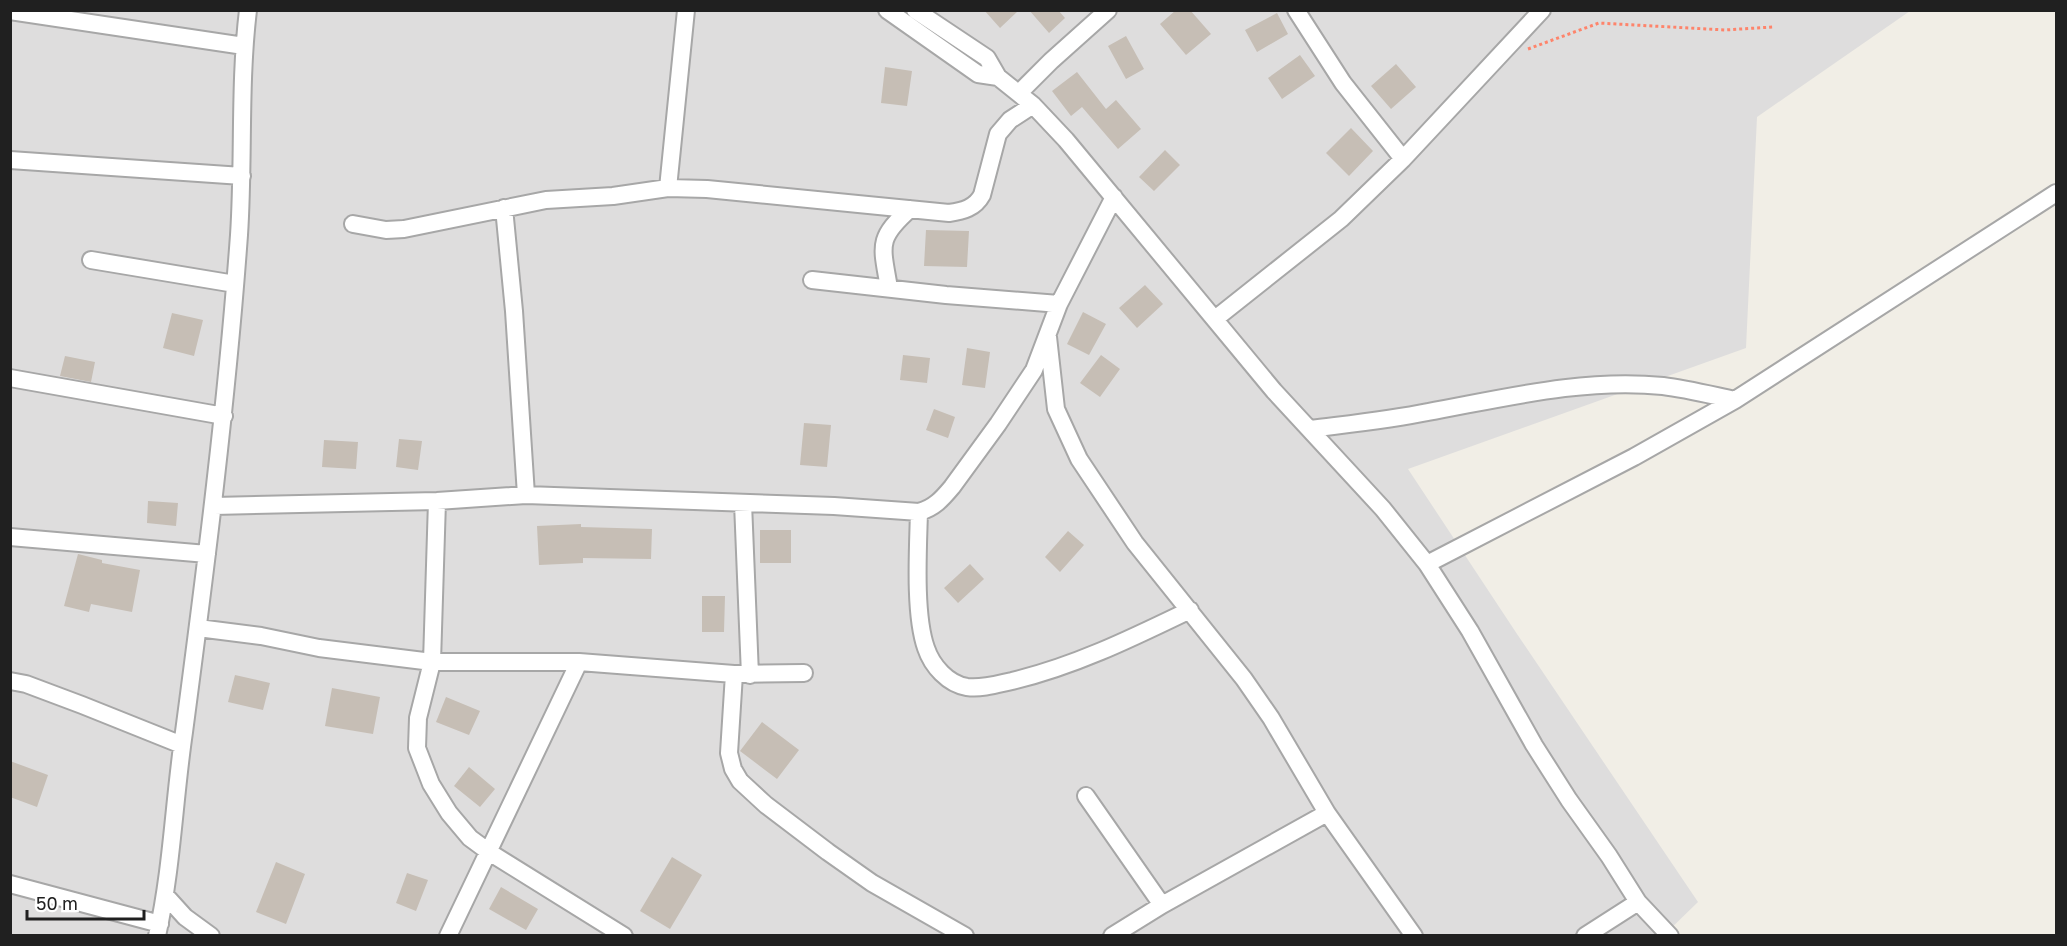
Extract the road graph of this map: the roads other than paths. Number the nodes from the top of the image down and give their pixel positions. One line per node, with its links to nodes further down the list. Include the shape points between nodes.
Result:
1 (248, 10): 9 (street)
2 (686, 10): 16 (street)
3 (886, 10): 10 (street, via 978,75)
4 (915, 10): 10 (street, via 987,58)
5 (1108, 10): 11 (street)
6 (1296, 10): 13 (street, via 1343,83)
7 (1542, 10): 13 (street)
8 (10, 11): 9 (street)
9 (244, 46): 15 (street)
10 (998, 77): 11 (street)
11 (1019, 93): 12 (street)
12 (1034, 105): 18 (street); 20 (street, via 1010,120 998,134 979,201 961,212)
13 (1403, 159): 27 (street, via 1333,225)
14 (10, 160): 15 (street)
15 (242, 176): 24 (street)
16 (668, 188): 19 (street); 20 (street)
17 (2056, 193): 30 (street)
18 (1114, 197): 26 (street); 27 (street)
19 (504, 208): 21 (street, via 386,230); 33 (street)
20 (910, 209): 25 (street, via 885,237 883,255)
21 (353, 224)
22 (91, 260): 24 (street)
23 (812, 280): 25 (street)
24 (235, 284): 31 (street)
25 (889, 288): 26 (street)
26 (1059, 304): 28 (street)
27 (1215, 319): 32 (street)
28 (1048, 337): 37 (street, via 1026,383 980,450 942,499); 41 (street, via 1056,409 1074,451 1135,543)
29 (10, 378): 31 (street)
30 (1735, 400): 32 (street, via 1664,386 1568,388); 40 (street)
31 (224, 416): 36 (street)
32 (1310, 429): 40 (street)
33 (526, 495): 34 (street); 35 (street)
34 (437, 501): 36 (street); 43 (street)
35 (743, 503): 37 (street); 46 (street)
36 (214, 506): 39 (street)
37 (920, 512): 41 (street, via 919,591 926,648 939,671 964,687 999,684 1071,663)
38 (10, 537): 39 (street)
39 (207, 554): 42 (street)
40 (1427, 564): 54 (street, via 1470,631 1546,766)
41 (1190, 609): 50 (street, via 1271,718)
42 (198, 628): 43 (street); 48 (street)
43 (432, 662): 44 (street); 51 (street, via 418,718 419,759 449,813 470,838)
44 (579, 662): 46 (street); 51 (street)
45 (804, 673): 46 (street)
46 (742, 674): 60 (street, via 729,742 731,763 740,781 766,805 864,877)
47 (10, 681): 48 (street)
48 (182, 745): 53 (street)
49 (1086, 796): 55 (street)
50 (1327, 813): 55 (street); 62 (street)
51 (489, 852): 58 (street); 59 (street)
52 (10, 884): 56 (street)
53 (166, 896): 56 (street); 57 (street, via 185,917)
54 (1638, 902): 63 (street); 64 (street)
55 (1162, 905): 61 (street)
56 (159, 930)
57 (211, 936)
58 (448, 936)
59 (624, 936)
60 (965, 936)
61 (1112, 936)
62 (1414, 936)
63 (1585, 936)
64 (1670, 936)

